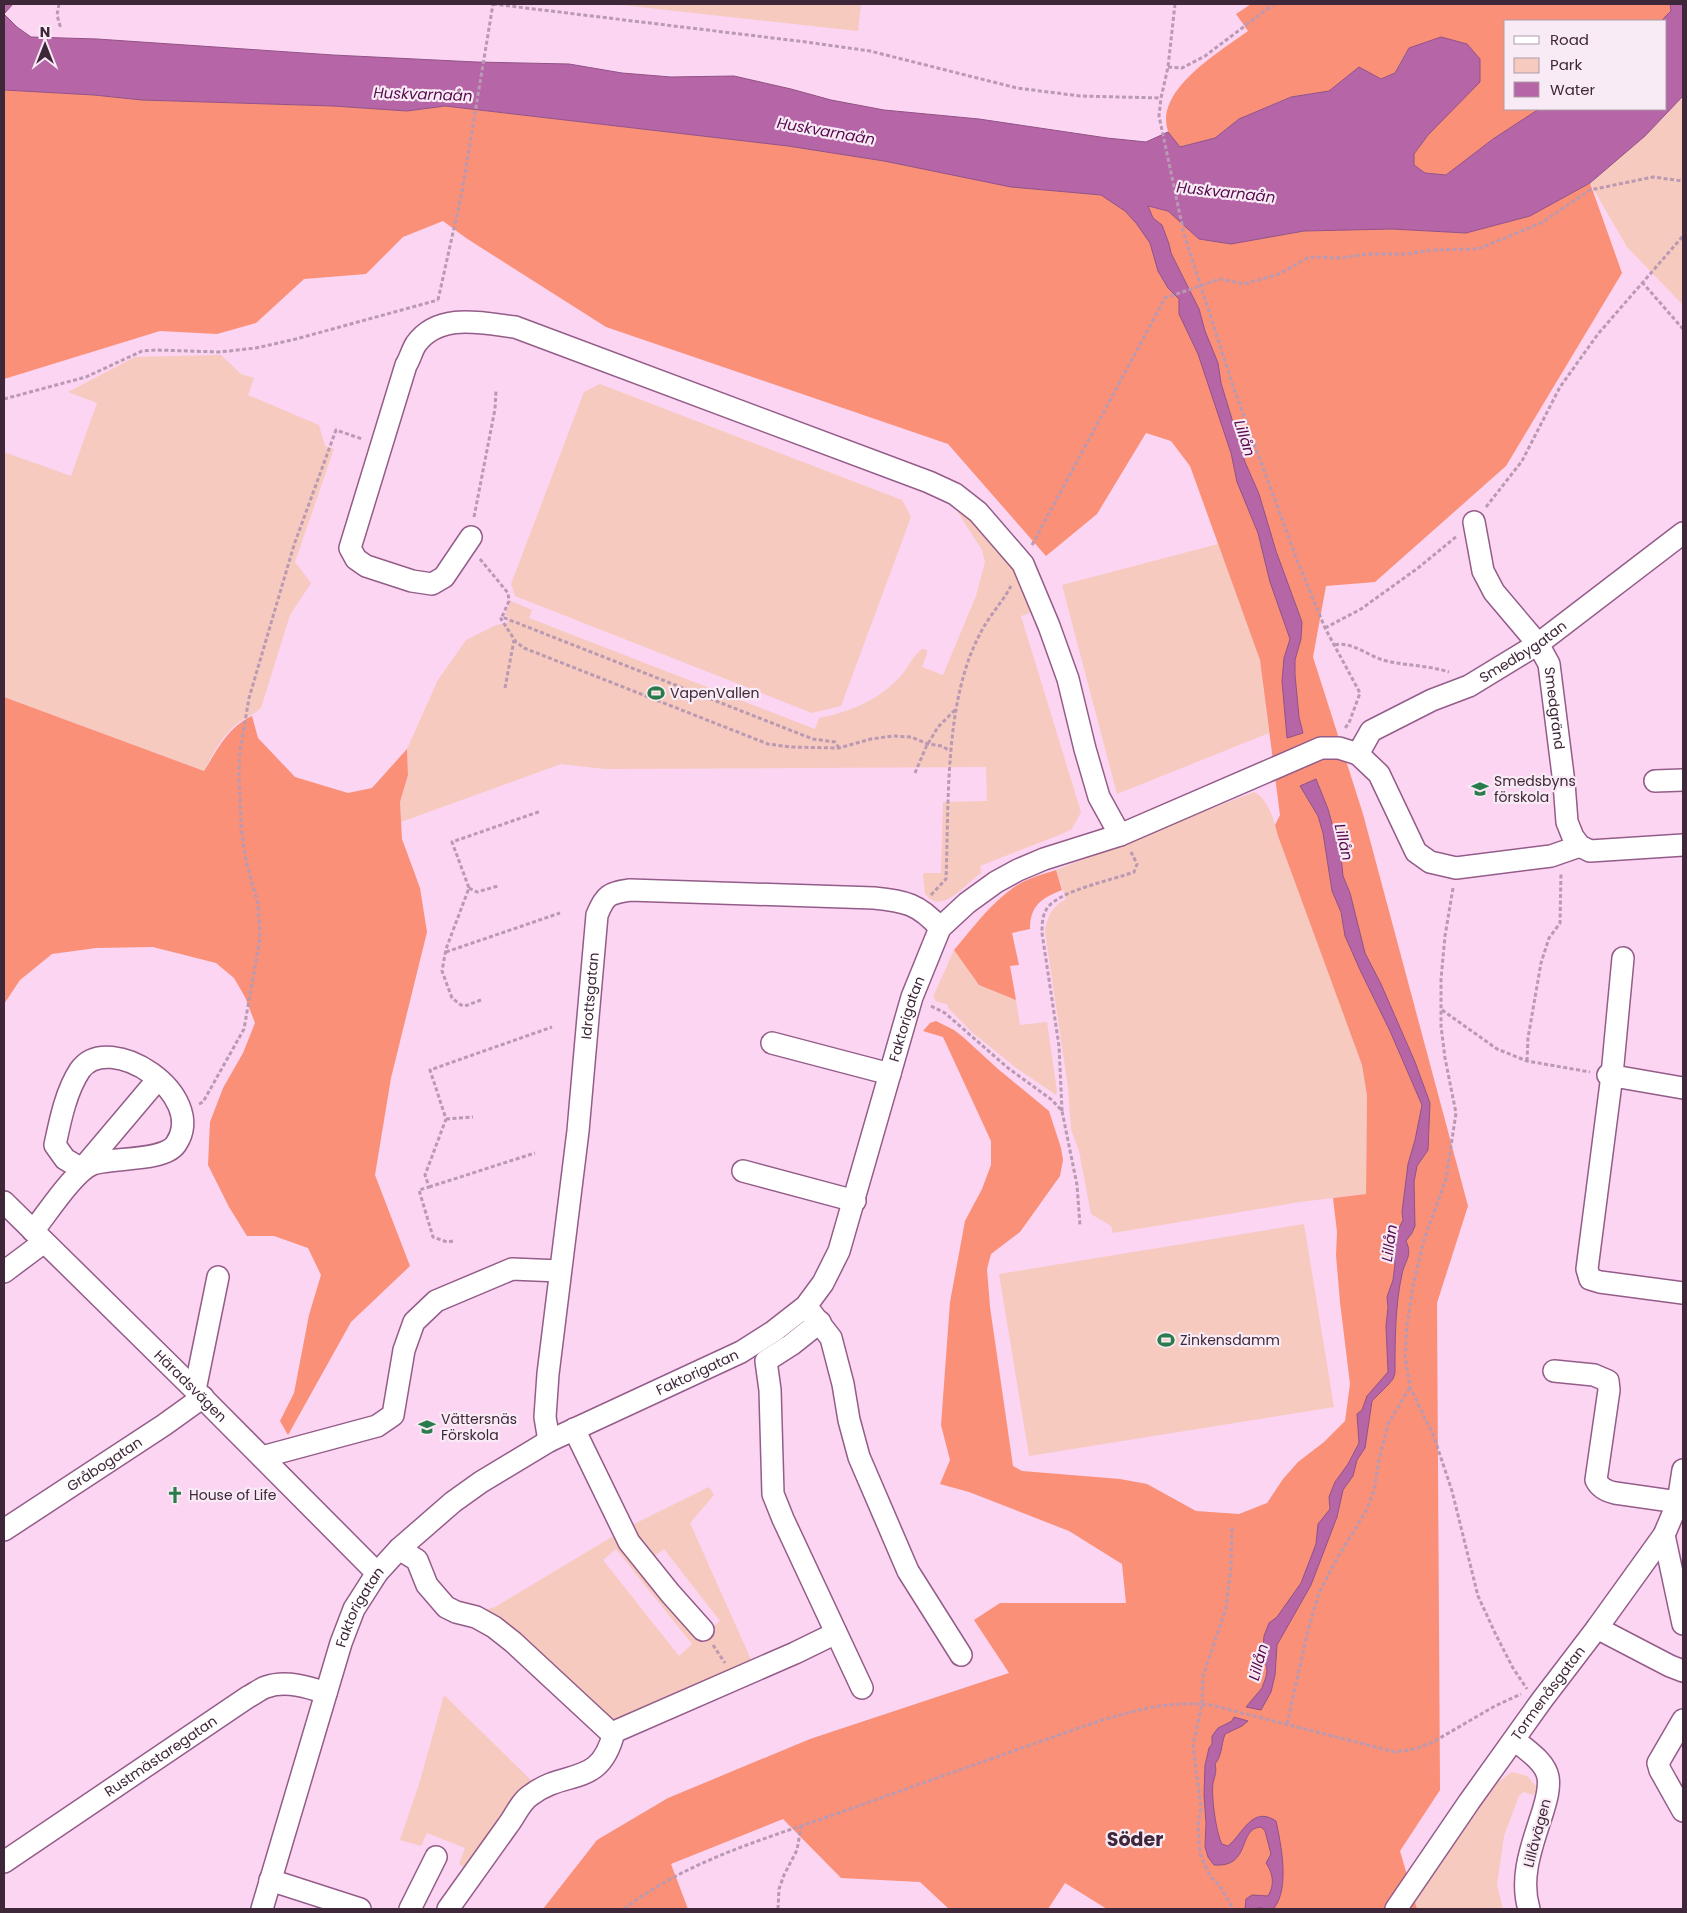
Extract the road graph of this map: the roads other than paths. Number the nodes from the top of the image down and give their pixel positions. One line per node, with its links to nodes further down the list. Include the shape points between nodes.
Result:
1 (1474, 522): 4 (street, Smedgränd, via 1483,571 1494,592)
2 (1683, 533): 4 (street, Smedbygatan)
3 (471, 537): 8 (street, via 444,577 432,584 366,566 356,559 350,548 406,365 416,344 428,332 444,324 466,321 515,327 929,482 955,494 978,512 1023,564 1068,679 1099,797)
4 (1538, 644): 5 (street, Smedbygatan, via 1469,686 1371,730); 10 (street, Smedgränd, via 1548,664 1567,822)
5 (1348, 751): 8 (street, via 1321,748); 10 (street, via 1379,774 1416,852 1430,862 1456,868 1551,856)
6 (1683, 780): 7 (street)
7 (1655, 781)
8 (1120, 835): 11 (street, Faktorigatan, via 1018,870 967,903)
9 (1683, 845): 10 (street, via 1590,851)
10 (1580, 846)
11 (940, 928): 14 (street, Faktorigatan, via 912,997); 23 (street, Idrottsgatan, via 919,908 901,900 612,892 603,901 597,915 578,1131)
12 (1623, 958): 15 (street)
13 (772, 1043): 14 (street)
14 (890, 1074): 20 (street, Faktorigatan)
15 (1610, 1075): 17 (street); 26 (street, via 1588,1270 1590,1278)
16 (158, 1079): 18 (street); 18 (street, via 175,1095 183,1112 182,1128 173,1148 162,1153 94,1163); 18 (street, via 135,1063 108,1057 92,1059 80,1070 66,1100 55,1145 65,1159)
17 (1683, 1088)
18 (82, 1169): 22 (street)
19 (743, 1171): 20 (street)
20 (855, 1200): 27 (street, Faktorigatan, via 839,1251 823,1283)
21 (4, 1202): 22 (street, Häradsvägen)
22 (39, 1236): 24 (street); 30 (street, Häradsvägen)
23 (560, 1271): 32 (street, Idrottsgatan, via 548,1374 546,1417); 33 (street, via 512,1270 436,1301 414,1322 404,1350 393,1415 377,1426)
24 (4, 1272)
25 (218, 1277): 30 (street)
26 (1683, 1293)
27 (806, 1306): 28 (street); 31 (street, Faktorigatan, via 740,1352)
28 (820, 1322): 43 (street, via 792,1346 766,1360 773,1494); 44 (street, via 831,1338 859,1457 908,1571)
29 (1554, 1371): 35 (street, via 1594,1375 1608,1381 1598,1485 1615,1493)
30 (199, 1393): 33 (street, Häradsvägen); 36 (street, Gråbogatan, via 164,1425)
31 (574, 1429): 32 (street, Faktorigatan); 42 (street, via 630,1542)
32 (549, 1440): 38 (street, Faktorigatan, via 480,1482)
33 (262, 1457): 39 (street, Häradsvägen)
34 (1683, 1470): 35 (street, Tormenåsgatan)
35 (1678, 1502): 37 (street, Tormenåsgatan)
36 (4, 1530)
37 (1664, 1535): 40 (street); 41 (street, Tormenåsgatan)
38 (399, 1549): 39 (street, Faktorigatan); 49 (street, via 417,1560 427,1585 446,1607 494,1627 610,1732)
39 (377, 1573): 47 (street, Faktorigatan, via 354,1609)
40 (1683, 1624)
41 (1598, 1628): 45 (street); 50 (street, Tormenåsgatan)
42 (703, 1630)
43 (836, 1633): 46 (street); 49 (street)
44 (961, 1656)
45 (1683, 1671)
46 (862, 1688)
47 (326, 1693): 53 (street, Rustmästaregatan, via 286,1684 267,1687); 54 (street, Faktorigatan)
48 (1683, 1720): 51 (street, via 1658,1762)
49 (614, 1732): 58 (street, via 606,1754 596,1768 529,1795)
50 (1515, 1740): 59 (street, Tormenåsgatan); 60 (street, Lillåvägen, via 1539,1761 1548,1776 1547,1795 1526,1868)
51 (1683, 1811)
52 (436, 1857): 57 (street)
53 (4, 1862)
54 (270, 1880): 55 (street, Faktorigatan); 56 (street)
55 (262, 1909)
56 (360, 1909)
57 (410, 1909)
58 (448, 1909)
59 (1396, 1909)
60 (1528, 1909)

